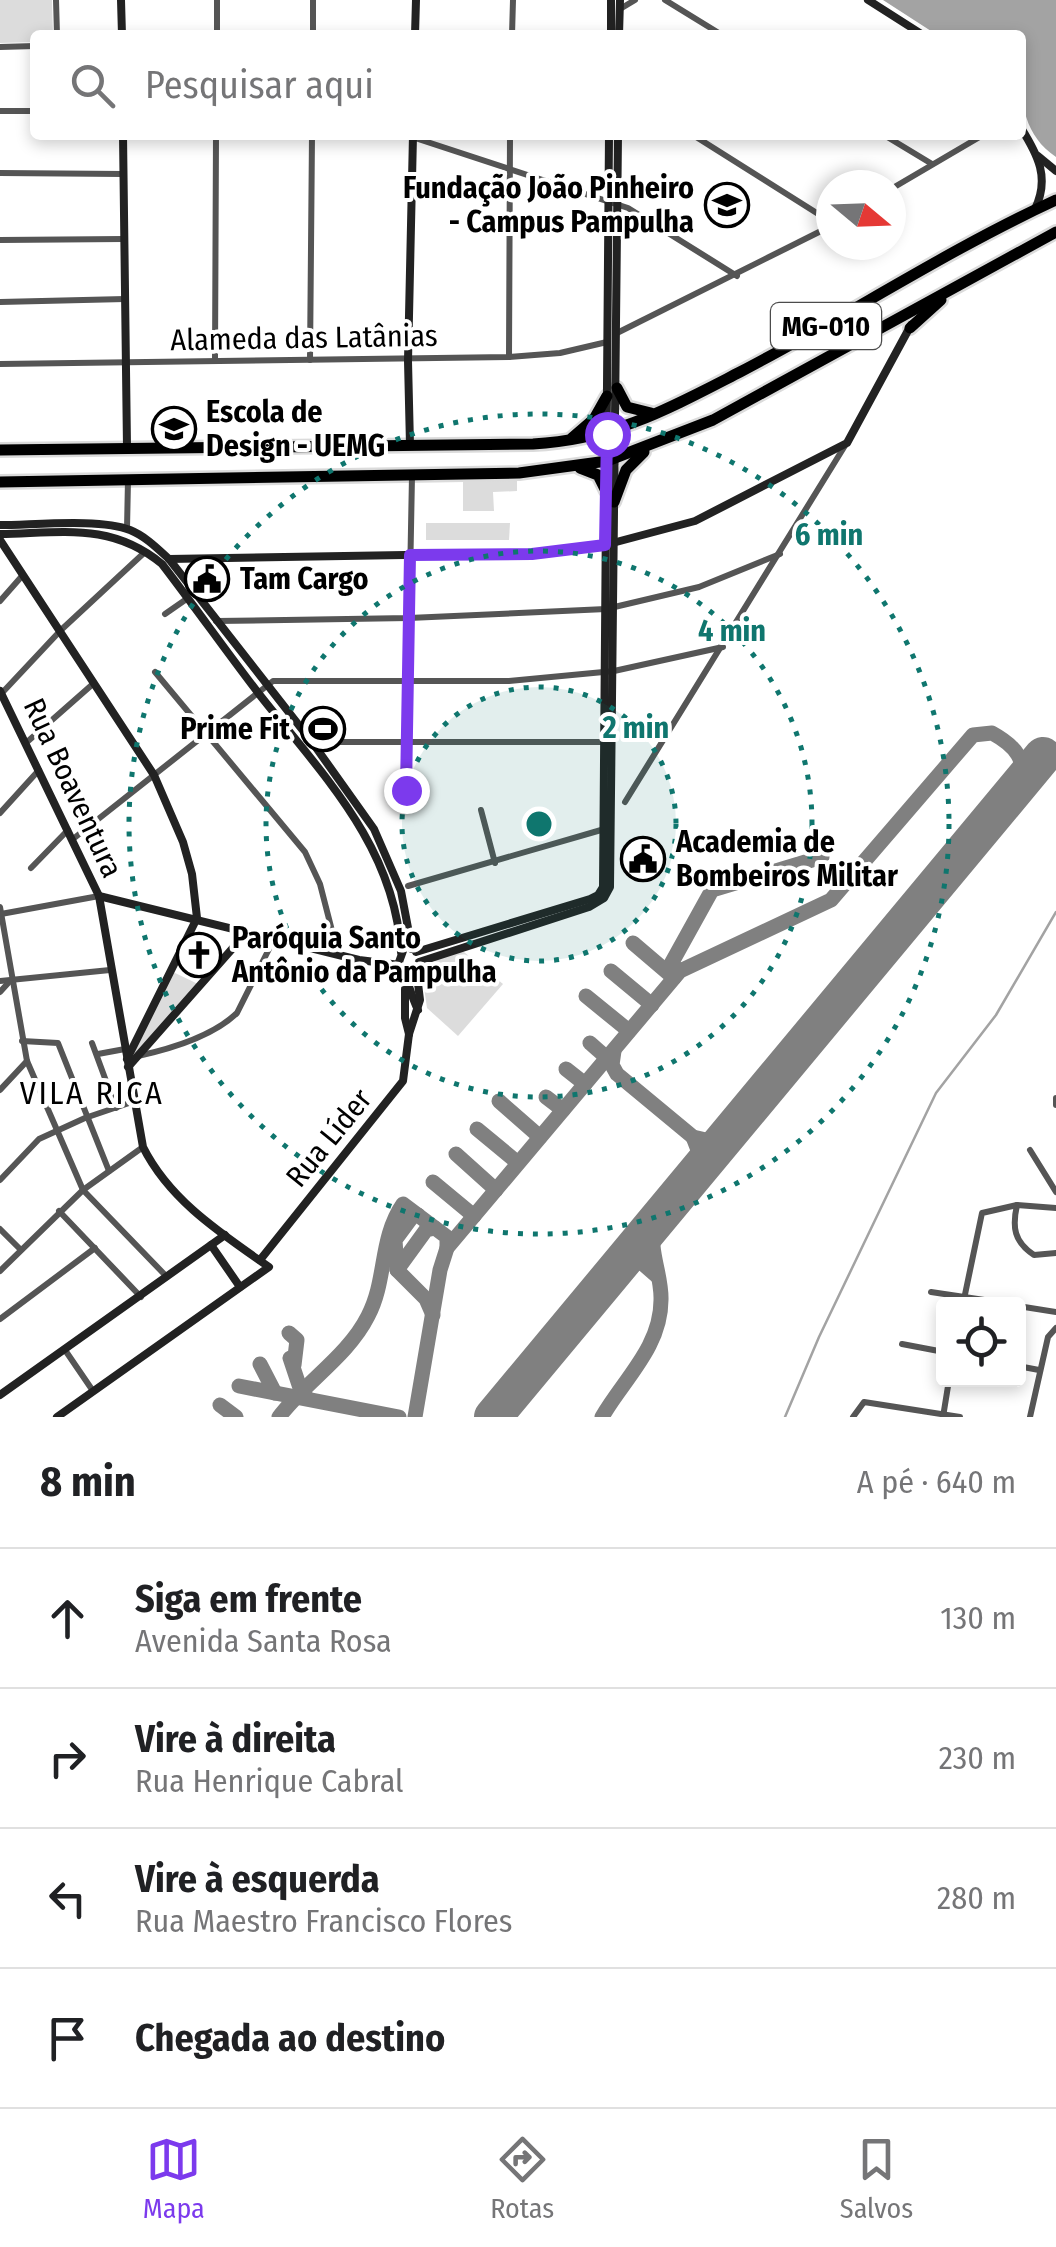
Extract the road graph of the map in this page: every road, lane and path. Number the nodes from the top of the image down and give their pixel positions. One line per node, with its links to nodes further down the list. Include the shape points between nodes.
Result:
1 (56, 0): 12 (street)
2 (122, 0): 13 (street)
3 (217, 0): 14 (street)
4 (313, 0): 15 (street)
5 (416, 0): 16 (street)
6 (514, 0): 17 (street)
7 (611, 0): 18 (street)
8 (635, 0): 11 (street)
9 (665, 0): 20 (street)
10 (868, 0): 21 (street)
11 (620, 5): 19 (street)
12 (57, 30)
13 (122, 30)
14 (217, 30)
15 (313, 30)
16 (415, 30)
17 (512, 30)
18 (610, 30)
19 (619, 30)
20 (714, 30)
21 (915, 30)
22 (0, 46): 23 (street)
23 (30, 46)
24 (0, 111): 25 (street)
25 (30, 111)
26 (1026, 136): 38 (street)
27 (123, 140): 43 (street)
28 (216, 140): 61 (street)
29 (312, 140): 62 (street)
30 (411, 140): 63 (street)
31 (423, 140): 40 (street)
32 (510, 140): 40 (street)
33 (609, 140): 46 (street)
34 (618, 140): 46 (street)
35 (701, 140): 48 (street)
36 (892, 140): 39 (street)
37 (974, 140): 39 (street)
38 (1038, 156): 41 (street); 47 (street, via 1043,188)
39 (932, 164): 44 (street)
40 (509, 170): 46 (street); 60 (street)
41 (1056, 171)
42 (0, 173): 43 (street)
43 (124, 174): 51 (street)
44 (906, 180)
45 (1056, 200): 47 (highway, MG-010)
46 (613, 204): 53 (street); 58 (street); 59 (street)
47 (1033, 213): 67 (highway, MG-010)
48 (816, 214)
49 (816, 232): 53 (street)
50 (1056, 232): 54 (highway, MG-010)
51 (124, 239): 52 (street); 55 (street)
52 (0, 240)
53 (736, 276): 58 (street)
54 (946, 293): 57 (highway); 57 (highway, MG-010, via 918,309)
55 (125, 299): 56 (street); 64 (street)
56 (0, 302)
57 (906, 326): 70 (street); 71 (highway, MG-010)
58 (617, 333): 66 (street)
59 (607, 342): 60 (street, Alameda das Latânias); 66 (street)
60 (509, 357): 63 (street, Alameda das Latânias)
61 (215, 360): 62 (street, Alameda das Latânias); 64 (street, Alameda das Latânias)
62 (310, 360): 63 (street, Alameda das Latânias)
63 (408, 360): 72 (street)
64 (126, 363): 65 (street, Alameda das Latânias); 73 (street)
65 (0, 364)
66 (612, 392): 67 (highway, via 626,407); 68 (street); 69 (highway, via 594,419)
67 (656, 413): 68 (highway, MG-010)
68 (612, 432): 69 (highway, MG-010); 75 (street)
69 (567, 441): 72 (highway, MG-010)
70 (847, 443): 84 (street, via 716,512); 86 (street)
71 (654, 444): 75 (highway, MG-010); 80 (highway)
72 (410, 446): 73 (highway, MG-010)
73 (127, 447): 74 (highway, MG-010)
74 (0, 450)
75 (611, 460): 76 (highway, MG-010); 80 (street)
76 (576, 467): 77 (highway, MG-010); 80 (highway, via 598,475)
77 (412, 475): 78 (highway, MG-010); 87 (street)
78 (128, 479): 79 (highway, MG-010); 82 (street)
79 (0, 482)
80 (610, 497): 84 (street)
81 (0, 526): 82 (street)
82 (127, 528): 88 (street, Rua Líder)
83 (0, 537): 85 (street, via 96,534); 89 (street)
84 (610, 544): 87 (street, via 532,554); 92 (street)
85 (146, 552): 90 (street, Rua Líder); 96 (street)
86 (780, 554): 92 (street, via 699,587); 97 (street)
87 (410, 555): 88 (street); 94 (street)
88 (169, 559): 95 (street, Rua Líder)
89 (22, 576): 91 (street); 96 (street)
90 (188, 598): 93 (street); 103 (street, Rua Líder)
91 (0, 602)
92 (610, 608): 94 (street); 98 (street)
93 (165, 614)
94 (409, 618): 95 (street); 100 (street)
95 (216, 621): 102 (street, Rua Líder)
96 (61, 630): 101 (street); 104 (street)
97 (723, 646): 98 (street); 113 (street)
98 (610, 671): 100 (street, via 509,681); 109 (street); 116 (street)
99 (155, 672): 105 (street)
100 (408, 680): 102 (street); 106 (street)
101 (94, 684): 107 (street); 111 (street)
102 (266, 684): 103 (street); 108 (street, Rua Líder)
103 (258, 692): 105 (street); 130 (street, Rua Líder, via 365,833 392,896)
104 (1, 693): 107 (street, Rua Boaventura)
105 (208, 734): 111 (street); 128 (street, via 305,852)
106 (406, 740): 108 (street); 109 (street); 112 (street)
107 (28, 742): 110 (street, Rua Boaventura)
108 (312, 742): 129 (street, Rua Líder, via 390,861)
109 (604, 742): 116 (street)
110 (39, 770): 115 (street); 117 (street, Rua Boaventura)
111 (154, 775): 118 (street); 125 (street, via 184,842)
112 (406, 790)
113 (625, 802)
114 (481, 810): 119 (street)
115 (0, 813)
116 (606, 829): 119 (street); 129 (street, via 610,887 604,898)
117 (68, 830): 118 (street, Rua Boaventura); 120 (street)
118 (73, 840): 122 (street, Rua Boaventura)
119 (495, 862): 121 (street)
120 (31, 868)
121 (408, 886)
122 (99, 896): 124 (street); 125 (street); 131 (street, Rua Boaventura)
123 (0, 907): 124 (street)
124 (1, 915): 132 (street)
125 (197, 918): 126 (street); 141 (street)
126 (247, 932): 127 (street); 141 (street)
127 (274, 938): 128 (street); 141 (street, via 228,1022)
128 (338, 954): 130 (street)
129 (416, 957): 130 (street); 130 (street); 136 (street, Rua Líder)
130 (401, 960): 134 (street, Rua Líder)
131 (110, 970): 132 (street); 141 (street, Rua Boaventura)
132 (11, 980): 133 (street); 135 (street); 138 (street)
133 (0, 981)
134 (405, 984): 136 (street, Rua Líder); 137 (street, Rua Líder)
135 (0, 992)
136 (418, 1010): 137 (street, Rua Líder)
137 (408, 1034): 163 (street, Rua Líder, via 403,1080)
138 (22, 1042): 142 (street); 146 (street, via 58,1044)
139 (92, 1042): 140 (street)
140 (98, 1054): 141 (street); 145 (street)
141 (129, 1058): 144 (street, Rua Boaventura)
142 (27, 1060): 143 (street); 147 (street)
143 (0, 1090)
144 (135, 1101): 145 (street); 148 (street, Rua Boaventura)
145 (116, 1108): 146 (street)
146 (85, 1118): 147 (street); 150 (street)
147 (56, 1130): 151 (street); 152 (street)
148 (144, 1147): 150 (street); 158 (street, Rua Boaventura, via 190,1209)
149 (1030, 1150): 153 (street)
150 (108, 1171): 152 (street)
151 (0, 1180)
152 (83, 1190): 156 (street); 165 (street)
153 (1056, 1192)
154 (1016, 1205): 155 (street); 162 (street, via 1012,1224 1021,1244 1034,1255); 170 (street, via 986,1210 978,1221)
155 (1056, 1208)
156 (59, 1212): 160 (street); 161 (street)
157 (0, 1228): 161 (street)
158 (225, 1235): 159 (street); 163 (street, Rua Boaventura)
159 (211, 1245): 165 (street); 166 (street)
160 (95, 1248): 168 (street); 173 (street)
161 (21, 1250): 164 (street)
162 (1056, 1253)
163 (260, 1260): 166 (street, Rua Boaventura, via 269,1267)
164 (0, 1271)
165 (167, 1277): 168 (street)
166 (240, 1288): 181 (street)
167 (930, 1292): 169 (street)
168 (141, 1297): 176 (street)
169 (951, 1297)
170 (965, 1297)
171 (1026, 1307): 172 (street)
172 (1056, 1312)
173 (0, 1319)
174 (1056, 1328): 179 (street)
175 (902, 1344): 177 (street)
176 (64, 1350): 181 (street); 182 (street)
177 (936, 1350)
178 (1026, 1368): 179 (street)
179 (1039, 1370): 187 (street)
180 (948, 1387): 183 (street)
181 (93, 1392): 184 (street)
182 (0, 1395)
183 (943, 1416): 185 (street, via 864,1402); 186 (street)
184 (57, 1417)
185 (853, 1417)
186 (960, 1417)
187 (1030, 1417)

